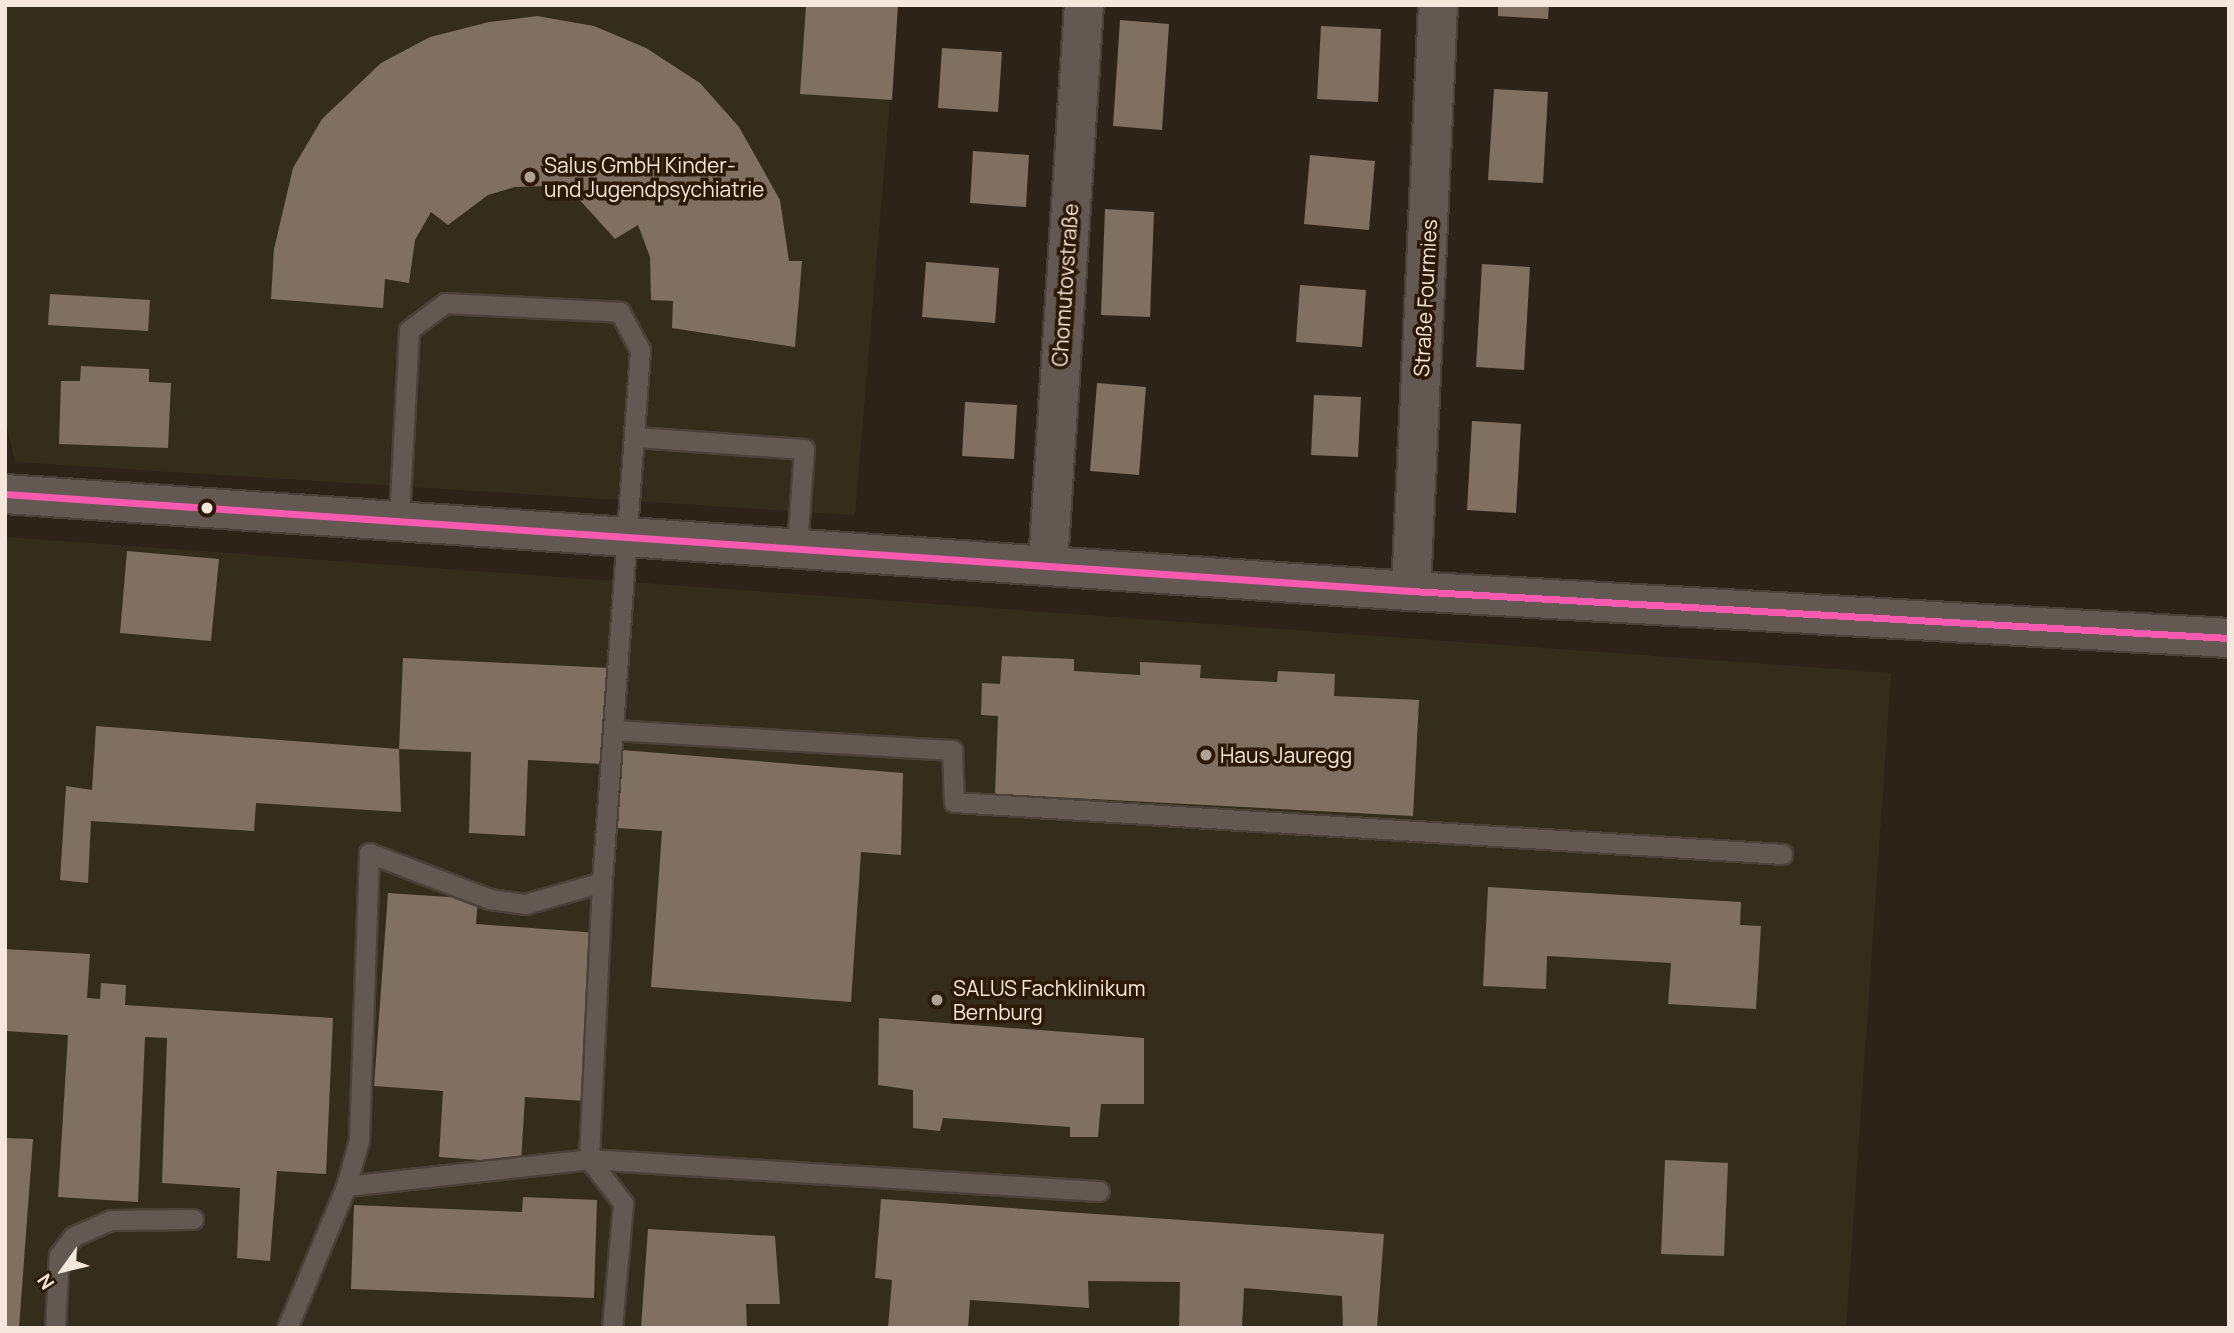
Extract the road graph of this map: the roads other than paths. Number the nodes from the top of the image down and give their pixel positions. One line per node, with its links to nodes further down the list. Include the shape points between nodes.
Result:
1 (1084, 5): 8 (street, Chomutovstraße)
2 (1438, 5): 9 (street, Straße Fourmies)
3 (636, 437): 5 (lane, via 640,350 620,312 445,303 409,330); 6 (lane); 7 (lane, via 804,449)
4 (5, 494): 5 (street)
5 (399, 520): 6 (street)
6 (628, 537): 7 (street); 11 (lane)
7 (797, 547): 8 (street)
8 (1048, 564): 9 (street)
9 (1411, 591): 10 (street)
10 (2229, 638)
11 (615, 730): 12 (lane, via 953,750 954,802); 13 (lane)
12 (1782, 854)
13 (603, 882): 14 (lane); 15 (lane, via 525,904 490,899 369,853 359,1140)
14 (589, 1159): 15 (lane); 16 (lane); 20 (lane, via 623,1203)
15 (346, 1186): 19 (lane)
16 (1099, 1191)
17 (193, 1219): 18 (lane, via 111,1220 74,1236 59,1255)
18 (55, 1328)
19 (287, 1328)
20 (612, 1328)

